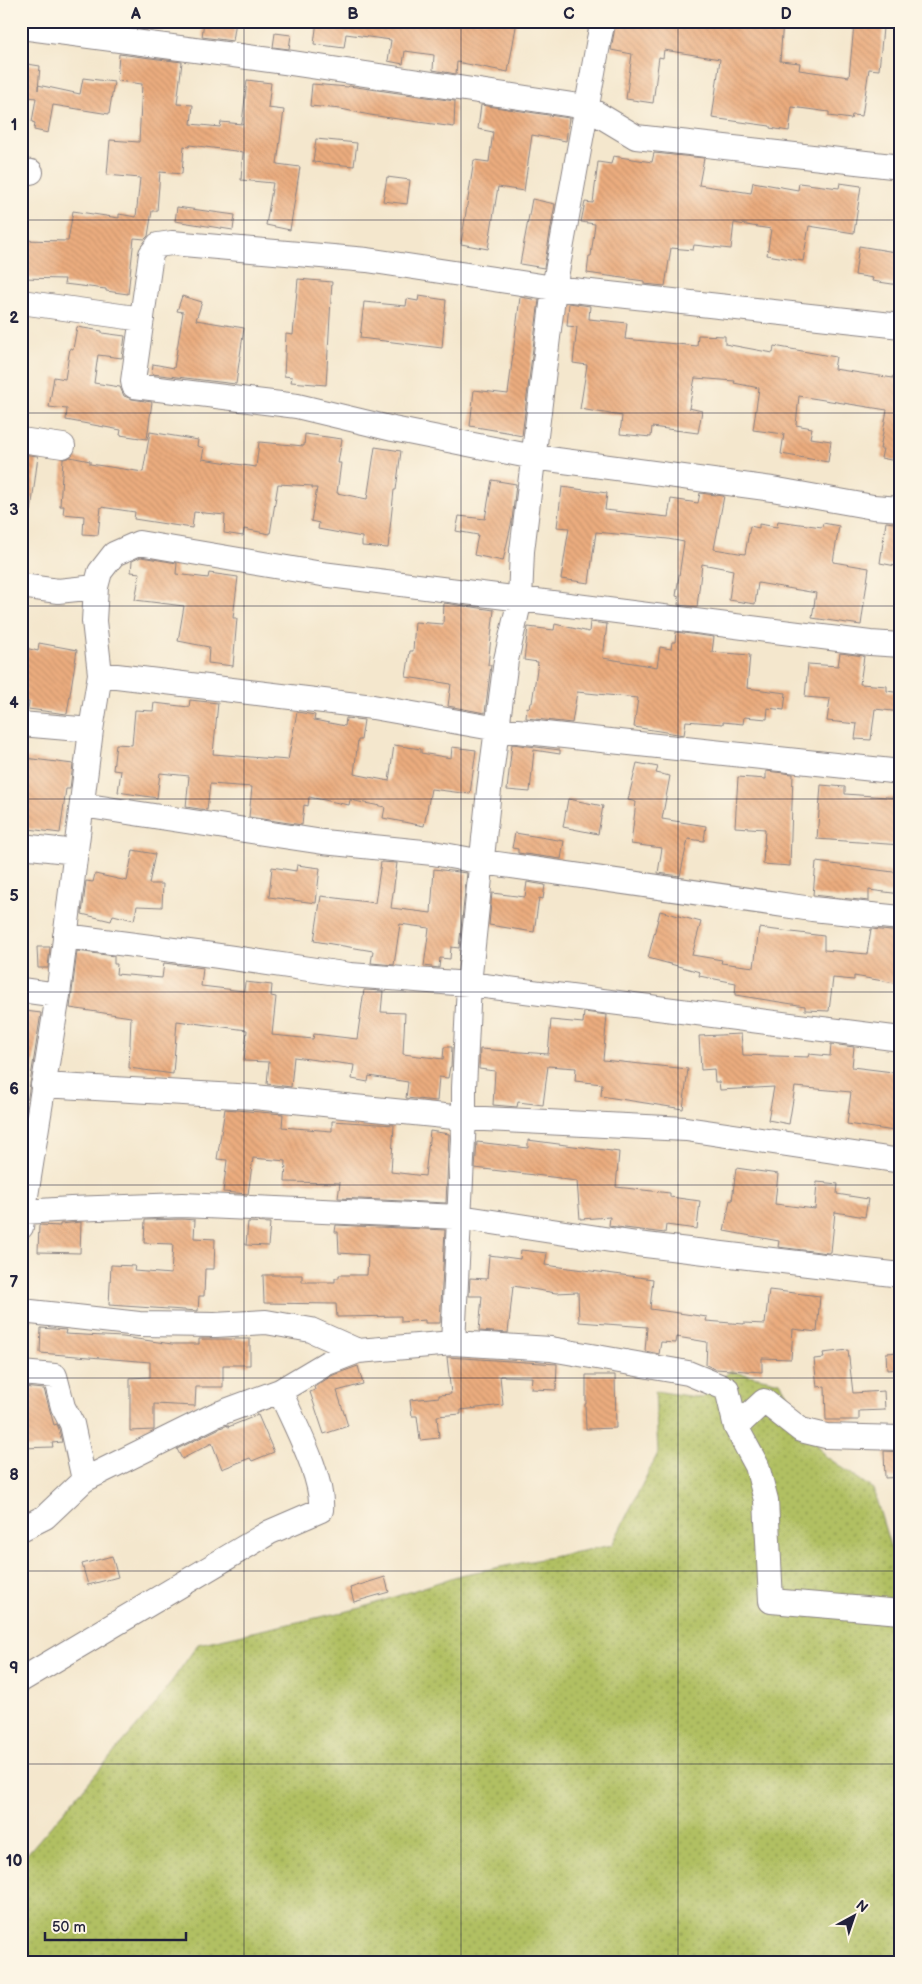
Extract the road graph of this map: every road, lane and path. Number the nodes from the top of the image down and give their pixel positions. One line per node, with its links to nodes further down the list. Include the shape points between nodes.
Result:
1 (604, 21): 3 (street)
2 (21, 27): 3 (street)
3 (586, 106): 4 (street, via 636,136); 5 (street)
4 (901, 167)
5 (554, 288): 7 (street, via 368,260 158,244 151,254); 8 (street); 11 (street)
6 (21, 302): 7 (street)
7 (142, 320): 11 (street, via 134,386 297,406)
8 (901, 326)
9 (21, 440): 10 (street)
10 (63, 446)
11 (534, 457): 12 (street, via 772,489 873,507); 15 (street, via 522,551)
12 (901, 508)
13 (21, 586): 14 (street, via 58,590)
14 (96, 587): 15 (street, via 100,572 114,554 139,543 322,574); 17 (street, via 94,620)
15 (520, 599): 16 (street); 19 (street, via 506,660)
16 (901, 645)
17 (100, 674): 19 (street, via 373,707); 20 (street)
18 (21, 724): 20 (street)
19 (498, 729): 21 (street); 25 (street)
20 (91, 730): 22 (street)
21 (901, 772)
22 (82, 805): 24 (street); 25 (street)
23 (21, 846): 24 (street)
24 (76, 852): 27 (street)
25 (483, 862): 26 (street, via 812,909); 28 (street)
26 (901, 918)
27 (65, 936): 28 (street, via 350,975); 30 (street)
28 (469, 984): 31 (street); 33 (street)
29 (21, 990): 30 (street)
30 (58, 995): 32 (street)
31 (901, 1039)
32 (43, 1085): 33 (street, via 254,1097); 34 (street)
33 (464, 1118): 35 (street, via 686,1129); 36 (street)
34 (28, 1134): 37 (street)
35 (901, 1161)
36 (460, 1217): 37 (street, via 182,1205 71,1209); 38 (street, via 637,1244); 42 (street)
37 (23, 1220)
38 (901, 1275)
39 (21, 1302): 40 (street)
40 (22, 1311): 41 (street); 43 (street, via 139,1324 215,1326 266,1322 311,1330)
41 (21, 1316)
42 (453, 1343): 43 (street); 46 (street, via 551,1349 688,1373 727,1389)
43 (358, 1350): 45 (street, via 327,1363)
44 (21, 1373): 48 (street, via 55,1376 72,1424)
45 (280, 1391): 48 (street, via 215,1416); 53 (street, via 318,1482 321,1510 270,1532)
46 (736, 1427): 47 (street, via 764,1401 801,1430 826,1436); 52 (street, via 757,1466 766,1500 770,1601)
47 (901, 1438)
48 (84, 1480): 50 (street)
49 (21, 1513): 50 (street)
50 (45, 1517): 51 (street)
51 (21, 1529)
52 (901, 1612)
53 (21, 1680)

